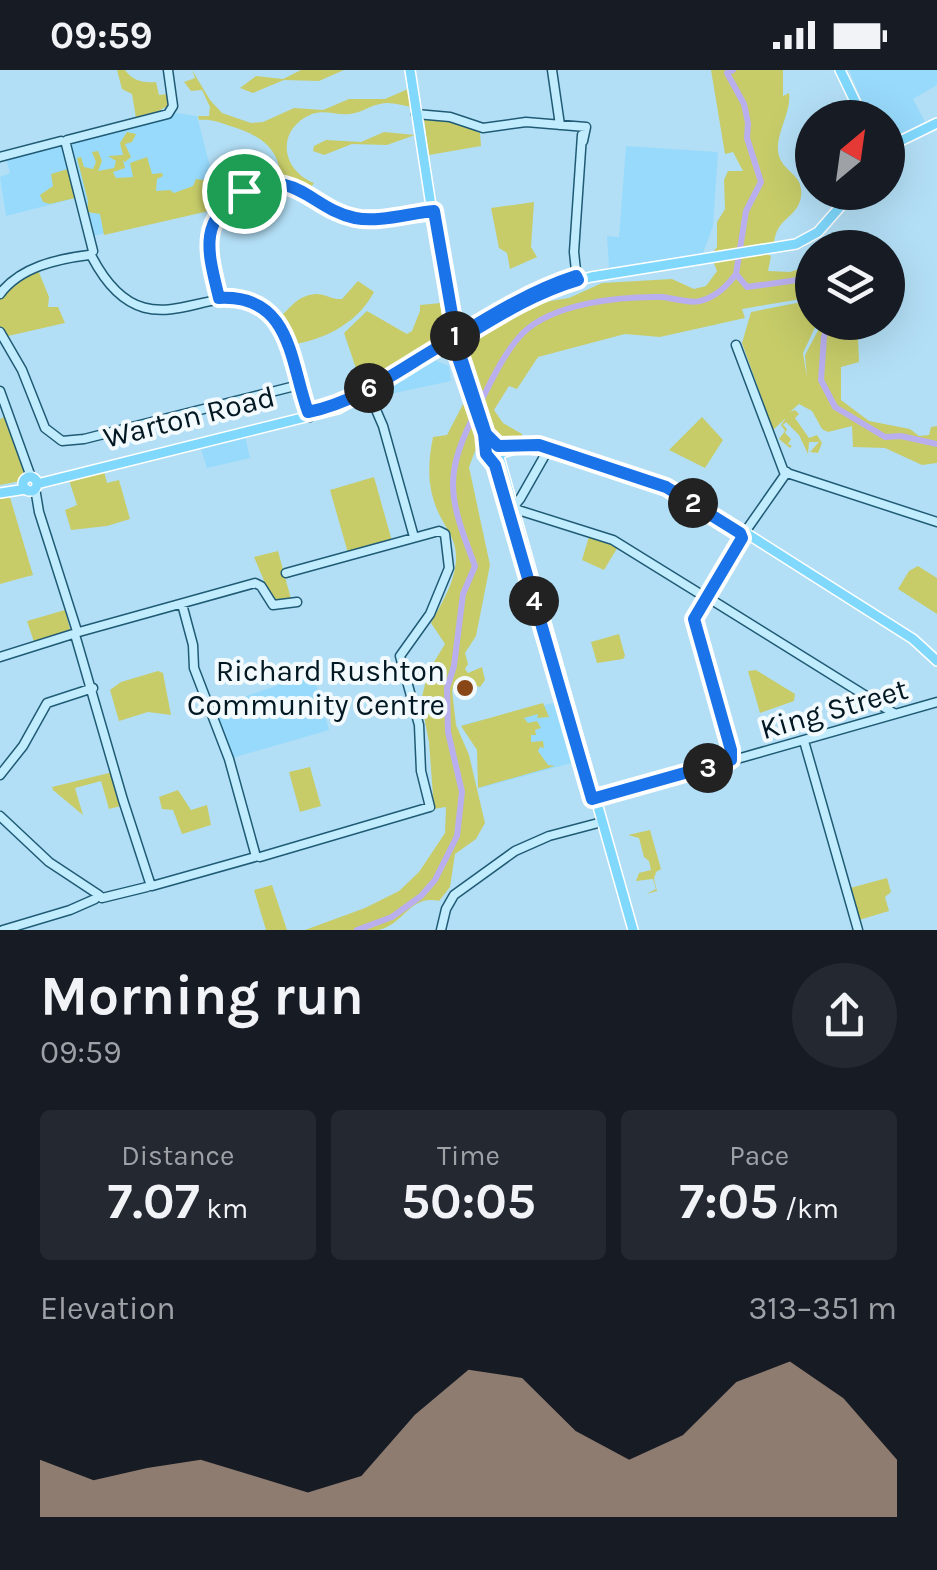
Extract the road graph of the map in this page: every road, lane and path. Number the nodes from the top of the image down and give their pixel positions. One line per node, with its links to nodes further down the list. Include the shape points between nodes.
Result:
1 (168, 70): 11 (street, via 174,106 164,116)
2 (412, 70): 6 (main road)
3 (552, 70): 8 (street)
4 (843, 70): 5 (main road)
5 (858, 100)
6 (421, 115): 8 (street, via 482,128); 13 (main road); 14 (main road)
7 (937, 121): 9 (main road); 10 (main road)
8 (560, 125): 18 (street, via 584,127)
9 (905, 135)
10 (905, 138)
11 (65, 143): 12 (street); 17 (street)
12 (0, 158)
13 (428, 163): 14 (main road); 16 (main road)
14 (426, 185): 16 (main road)
15 (836, 210): 18 (main road, via 810,237 790,246)
16 (431, 214): 19 (main road); 21 (main road); 22 (street, via 354,218 293,186 251,188 224,206 209,235)
17 (90, 254): 20 (street, via 34,268); 22 (street, via 109,287 142,308 167,310)
18 (578, 275): 23 (main road); 24 (main road)
19 (446, 284): 21 (main road); 26 (main road)
20 (0, 294)
21 (444, 296): 26 (main road)
22 (219, 298): 28 (street, via 254,304 274,318)
23 (500, 315): 24 (main road); 26 (main road)
24 (489, 317): 26 (main road)
25 (0, 332): 28 (street, via 45,428 62,441)
26 (454, 340): 29 (main road, Warton Road); 29 (main road, Warton Road); 31 (main road); 31 (main road, via 452,351)
27 (736, 345): 36 (street)
28 (299, 385): 32 (street)
29 (378, 387): 32 (main road, Warton Road, via 338,409); 41 (street)
30 (0, 393): 37 (street)
31 (474, 400): 35 (main road)
32 (307, 415): 33 (main road, Warton Road); 33 (main road, Warton Road)
33 (218, 437): 37 (main road, Warton Road)
34 (549, 450): 35 (main road); 40 (main road, via 666,487); 43 (street, via 515,507 613,540)
35 (495, 451): 56 (main road)
36 (786, 472): 39 (street); 40 (street)
37 (31, 484): 38 (main road, Warton Road); 47 (street)
38 (0, 491)
39 (937, 522)
40 (744, 537): 44 (street); 49 (main road)
41 (414, 538): 42 (street); 59 (street, via 442,531 448,548 449,568 430,614 400,660 420,730 430,807)
42 (286, 574)
43 (698, 592)
44 (707, 597): 52 (street); 54 (street, via 694,624)
45 (297, 601): 46 (street, via 273,605 259,584)
46 (182, 604): 47 (street); 59 (street, via 194,668)
47 (76, 635): 48 (street); 50 (street)
48 (0, 656)
49 (937, 661)
50 (91, 690): 55 (street, via 47,703); 60 (street)
51 (937, 702): 52 (street, King Street)
52 (891, 713): 53 (street, King Street)
53 (804, 740): 54 (street, King Street); 65 (street)
54 (734, 759): 56 (street, King Street)
55 (0, 775)
56 (596, 800): 58 (main road)
57 (0, 816): 61 (street)
58 (598, 822): 63 (street, via 534,841 486,871 449,902); 64 (main road)
59 (257, 855): 60 (street)
60 (150, 886): 61 (street)
61 (97, 897): 62 (street)
62 (3, 930)
63 (441, 930)
64 (631, 930)
65 (858, 930)

